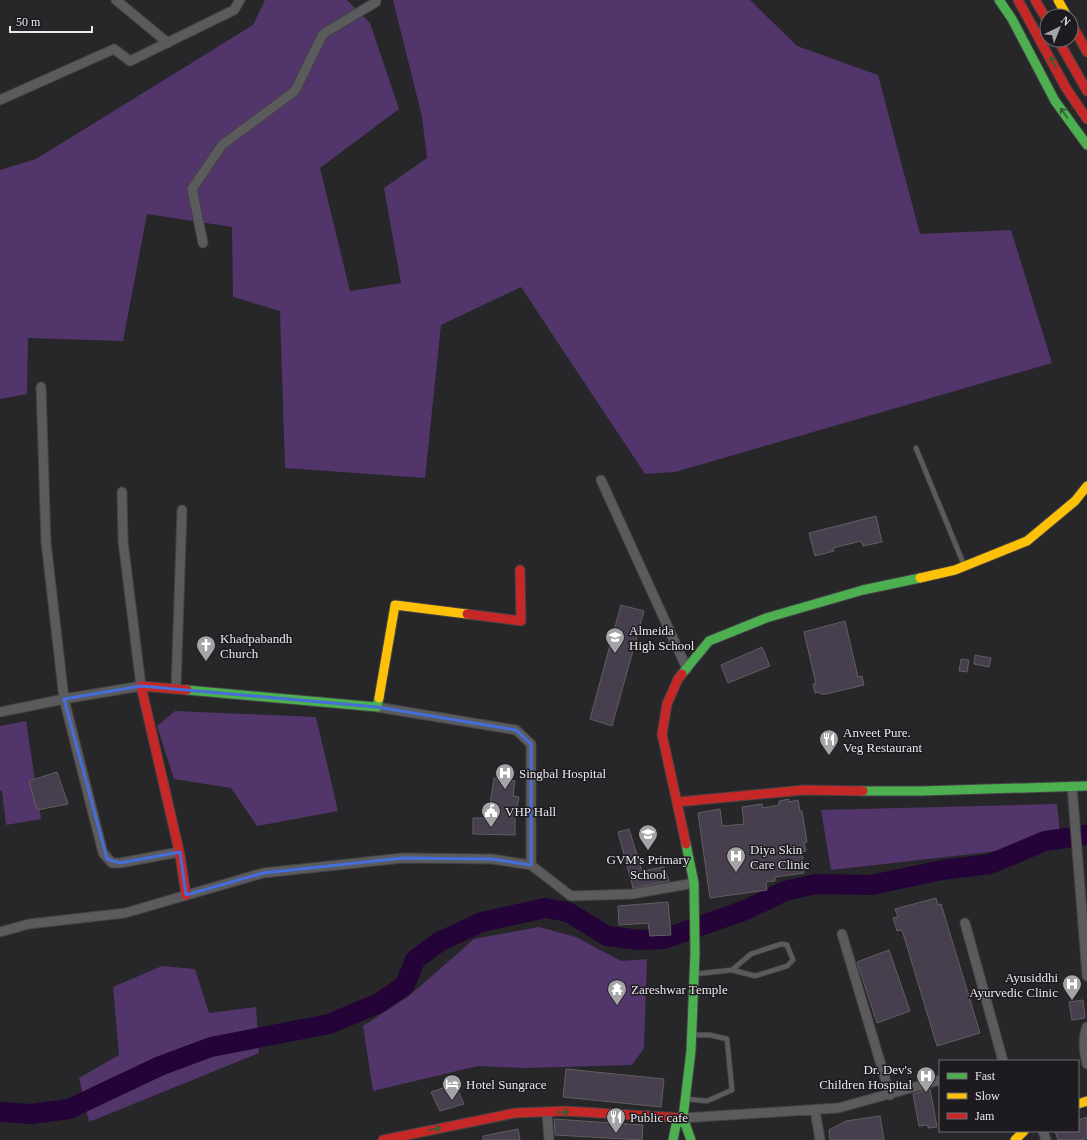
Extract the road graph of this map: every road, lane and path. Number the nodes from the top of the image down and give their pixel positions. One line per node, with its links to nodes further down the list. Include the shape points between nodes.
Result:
1 (116, 0): 7 (street)
2 (240, 0): 7 (street, via 234,10)
3 (376, 0): 14 (street, via 323,34 295,91 222,145 192,189)
4 (999, 0): 13 (main road, one-way to 4, via 1055,101 1012,19)
5 (1018, 0): 12 (main road, one-way to 5, via 1066,88)
6 (1079, 38): 9 (main road)
7 (168, 43): 11 (street, via 130,61 114,49)
8 (1063, 48): 10 (main road)
9 (1087, 52)
10 (1087, 91)
11 (0, 100)
12 (1087, 119)
13 (1087, 145)
14 (203, 243)
15 (41, 387): 26 (street, via 46,542)
16 (916, 448): 21 (lane)
17 (601, 480): 23 (street)
18 (1087, 486): 21 (main road, via 1075,501 1027,541)
19 (122, 492): 24 (street, via 123,541)
20 (182, 510): 25 (street)
21 (965, 566): 23 (main road, via 863,590 766,618 709,641)
22 (520, 570): 27 (main road, via 521,621 395,605)
23 (687, 669): 31 (main road, via 678,679 667,704 662,734)
24 (142, 686): 25 (main road); 26 (street); 32 (main road)
25 (176, 689): 27 (main road)
26 (64, 699): 28 (street); 32 (street, via 101,846 107,859 120,863)
27 (377, 708): 33 (street, via 516,730 531,744)
28 (0, 712)
29 (1072, 786): 30 (main road); 31 (main road, via 921,791 804,790); 39 (street)
30 (1087, 786)
31 (677, 802): 34 (main road)
32 (179, 852): 35 (main road)
33 (531, 865): 34 (street, via 570,896 632,894); 35 (street, via 492,859 403,858 263,873)
34 (694, 883): 41 (main road)
35 (186, 895): 37 (street, via 125,913 29,924)
36 (965, 923): 45 (street)
37 (0, 932)
38 (842, 934): 48 (street)
39 (1085, 939): 42 (street)
40 (732, 970): 40 (lane, via 751,954 781,944 787,944 790,948 793,960 787,966 755,976); 41 (lane)
41 (694, 974): 44 (main road)
42 (1087, 976)
43 (1086, 1030): 46 (street, via 1084,1053)
44 (691, 1034): 49 (main road); 49 (lane, via 726,1039 732,1090 707,1101)
45 (1003, 1060)
46 (1087, 1064)
47 (939, 1080): 48 (street)
48 (890, 1095): 50 (street, via 838,1108)
49 (686, 1099): 52 (main road)
50 (815, 1110): 52 (street); 58 (street)
51 (548, 1112): 52 (main road, one-way to 52); 54 (main road, one-way to 51, via 515,1113); 55 (street)
52 (683, 1118): 56 (main road, via 676,1125); 57 (main road)
53 (1023, 1132): 59 (main road)
54 (383, 1140)
55 (549, 1140)
56 (673, 1140)
57 (691, 1140)
58 (820, 1140)
59 (1015, 1140)

